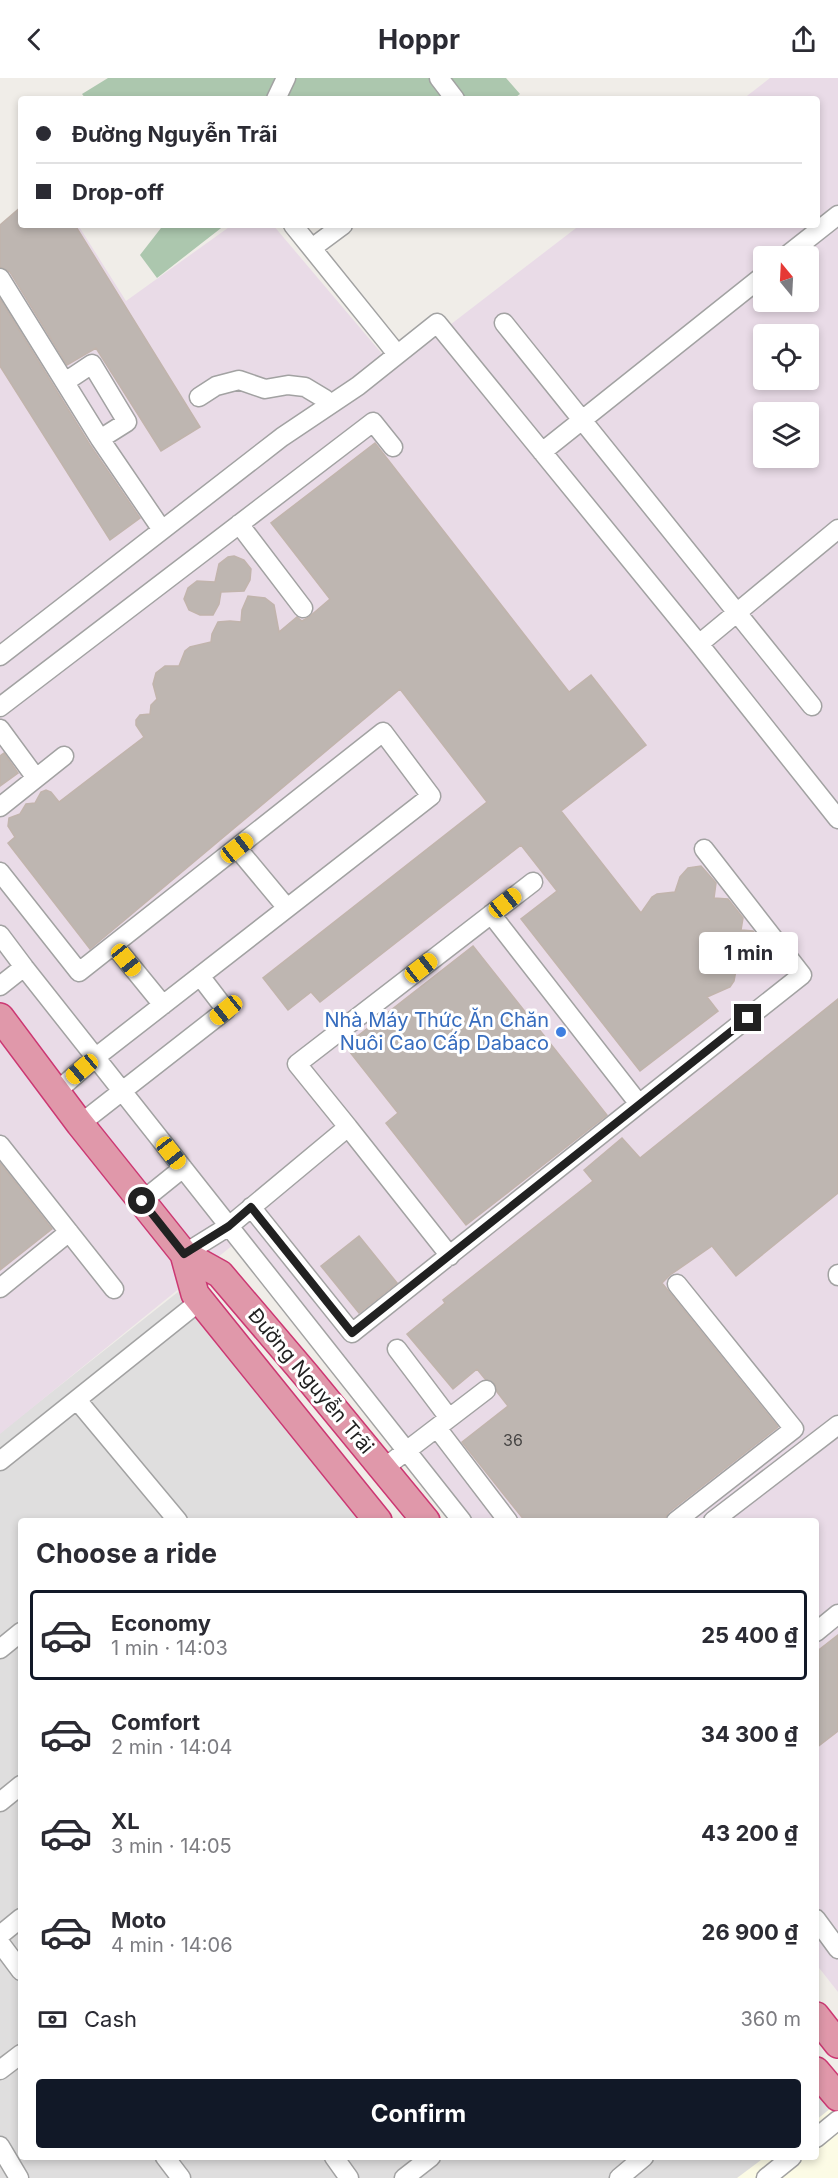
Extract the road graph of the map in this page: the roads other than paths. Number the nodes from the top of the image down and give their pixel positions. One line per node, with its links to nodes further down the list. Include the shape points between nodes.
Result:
1 (286, 78): 3 (street)
2 (439, 78): 4 (street)
3 (277, 96)
4 (452, 96)
5 (838, 215): 8 (street)
6 (295, 228): 9 (street)
7 (339, 228): 9 (street)
8 (799, 246)
9 (312, 249): 13 (street)
10 (0, 278): 14 (street)
11 (753, 284): 17 (street)
12 (504, 323): 17 (street)
13 (397, 354): 16 (street); 20 (street, via 436,323)
14 (65, 382): 18 (street); 18 (street, via 92,364 127,422)
15 (198, 397): 16 (street, via 216,386 239,380 265,389 305,387)
16 (330, 405): 23 (street)
17 (582, 420): 20 (street); 25 (street)
18 (100, 439): 23 (street)
19 (393, 447): 21 (street, via 374,422)
20 (542, 452): 26 (street)
21 (239, 524): 24 (street); 29 (street)
22 (838, 529): 25 (street)
23 (162, 530): 27 (street)
24 (303, 608)
25 (736, 612): 26 (street); 28 (street)
26 (699, 644): 34 (street)
27 (0, 656)
28 (812, 706)
29 (0, 707)
30 (0, 729): 32 (street)
31 (64, 756): 32 (street)
32 (36, 778): 33 (street)
33 (0, 807)
34 (838, 819)
35 (237, 848): 39 (street); 39 (street, via 383,732 431,796); 42 (street)
36 (704, 849): 51 (street, via 802,975)
37 (0, 872): 42 (street, via 80,972)
38 (533, 882): 40 (street)
39 (287, 908): 44 (street)
40 (491, 914): 51 (street); 53 (street, via 297,1064)
41 (0, 935): 43 (street)
42 (114, 945): 46 (street)
43 (24, 967): 45 (street); 48 (street)
44 (200, 976): 46 (street); 50 (street, via 226,1010)
45 (0, 986)
46 (163, 1005): 48 (street)
47 (3, 1027): 49 (highway, Đường Nguyễn Trãi)
48 (96, 1058): 49 (street); 50 (street)
49 (56, 1092): 52 (highway, Đường Nguyễn Trãi)
50 (123, 1092): 52 (street); 55 (street)
51 (639, 1104): 61 (street)
52 (80, 1124): 56 (highway, Đường Nguyễn Trãi)
53 (348, 1127): 57 (street); 61 (street)
54 (0, 1145): 59 (street)
55 (183, 1168): 56 (street); 58 (street)
56 (142, 1201): 60 (highway, Đường Nguyễn Trãi)
57 (251, 1207): 58 (street); 61 (street, via 352,1333)
58 (229, 1226): 60 (street); 67 (street)
59 (69, 1233): 63 (street); 64 (street)
60 (184, 1254): 65 (highway, Đường Nguyễn Trãi); 68 (highway, Đường Nguyễn Trãi, via 220,1274)
61 (450, 1256)
62 (677, 1284): 81 (street, via 794,1429)
63 (0, 1288)
64 (114, 1289)
65 (200, 1301): 70 (street); 77 (highway, Đường Nguyễn Trãi)
66 (397, 1349): 71 (street)
67 (330, 1354): 68 (street); 73 (street)
68 (306, 1375): 75 (highway, Đường Nguyễn Trãi)
69 (486, 1390): 71 (street)
70 (78, 1400): 74 (street); 76 (street)
71 (443, 1423): 73 (street); 80 (street)
72 (838, 1425): 82 (street)
73 (407, 1451): 75 (street); 79 (street)
74 (0, 1461)
75 (384, 1468): 78 (highway, Đường Nguyễn Trãi)
76 (170, 1518)
77 (376, 1518)
78 (424, 1518)
79 (459, 1518)
80 (506, 1518)
81 (680, 1518)
82 (717, 1518)
83 (838, 1614): 84 (street)
84 (819, 1630)
85 (18, 1634): 86 (street)
86 (0, 1649)
87 (18, 1787): 88 (street)
88 (0, 1802)
89 (18, 1920): 91 (street)
90 (819, 1923): 93 (street)
91 (0, 1935)
92 (0, 1943): 94 (street)
93 (838, 1948)
94 (18, 1967)
95 (819, 2020): 96 (highway)
96 (838, 2044)
97 (18, 2056): 98 (street)
98 (0, 2070)
99 (819, 2075): 100 (highway)
100 (838, 2097)
101 (838, 2120): 102 (street)
102 (819, 2136)
103 (0, 2146): 109 (street)
104 (167, 2160): 110 (street)
105 (336, 2160): 111 (street)
106 (427, 2160): 112 (street)
107 (640, 2160): 113 (street)
108 (788, 2160): 114 (street)
109 (19, 2178)
110 (181, 2178)
111 (349, 2178)
112 (404, 2178)
113 (619, 2178)
114 (766, 2178)

